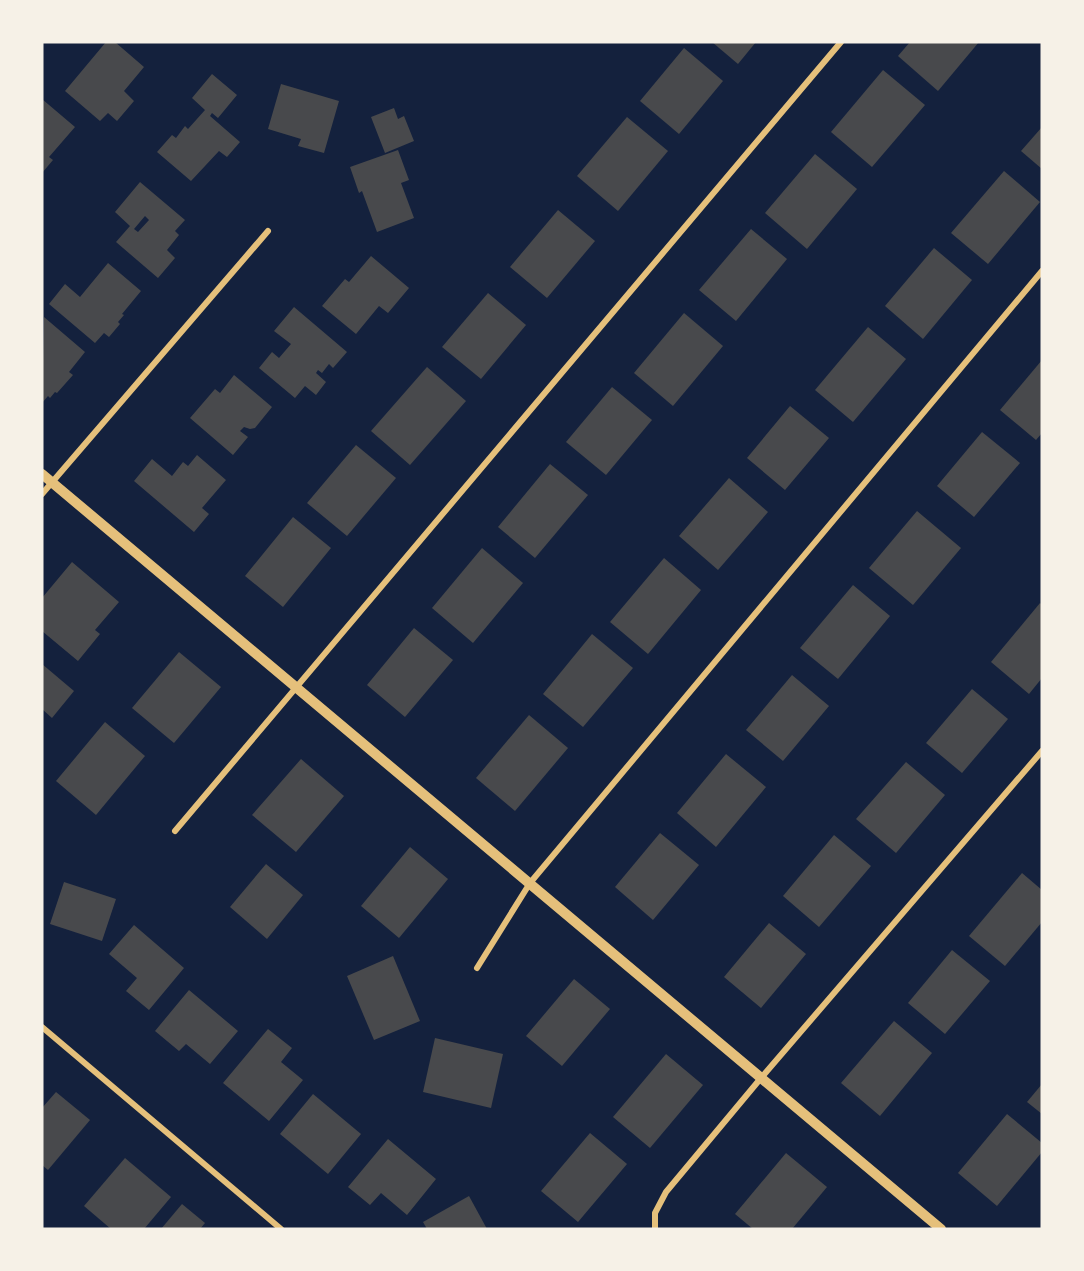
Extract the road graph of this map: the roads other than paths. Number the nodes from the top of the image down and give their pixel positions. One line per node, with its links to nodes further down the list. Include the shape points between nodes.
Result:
1 (841, 42): 7 (street)
2 (268, 231): 5 (street)
3 (1042, 271): 10 (street)
4 (42, 474): 5 (street)
5 (52, 483): 6 (street); 7 (street)
6 (42, 494)
7 (296, 687): 9 (street); 10 (street)
8 (1042, 751): 13 (street)
9 (175, 831)
10 (530, 884): 11 (street); 13 (street)
11 (477, 968)
12 (42, 1027): 14 (street)
13 (761, 1078): 15 (street, via 666,1192 656,1213); 16 (street)
14 (281, 1229)
15 (655, 1229)
16 (941, 1229)

